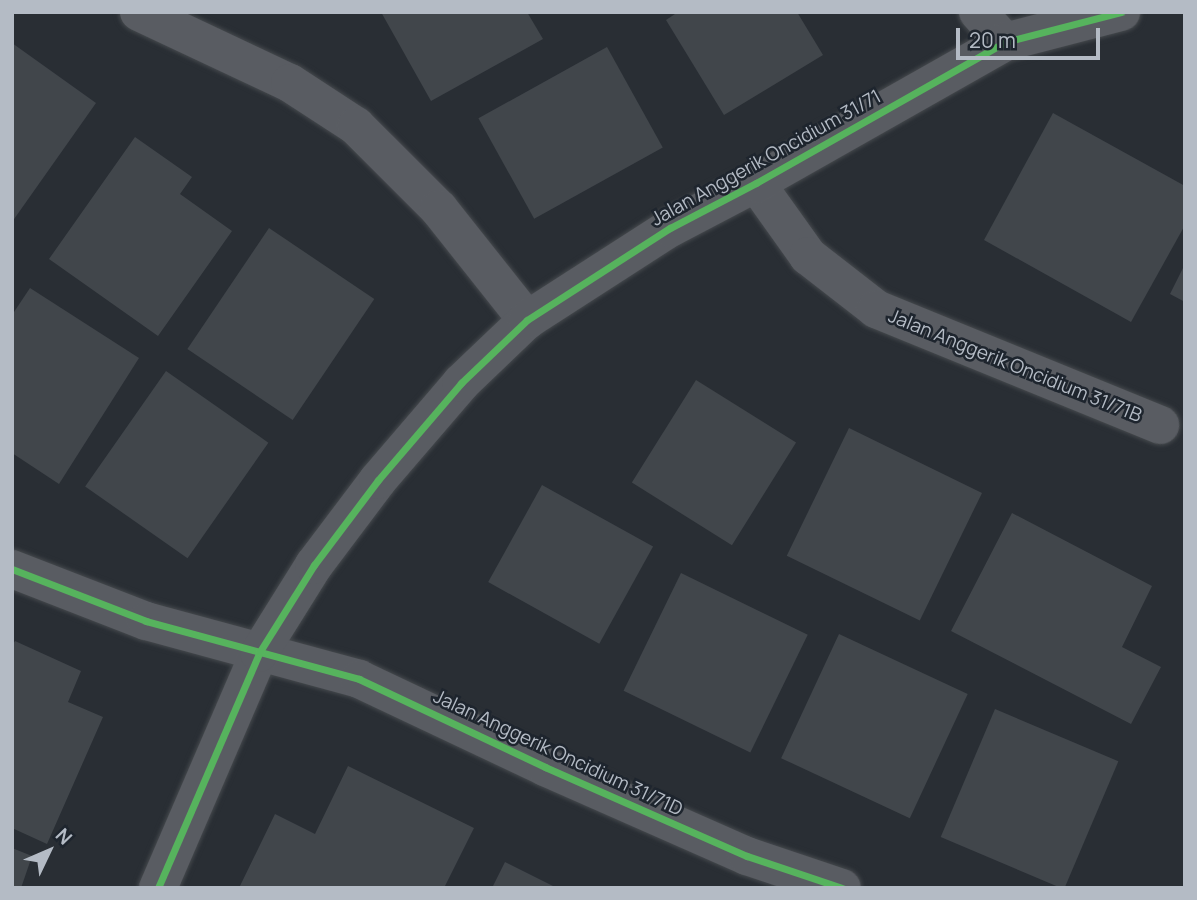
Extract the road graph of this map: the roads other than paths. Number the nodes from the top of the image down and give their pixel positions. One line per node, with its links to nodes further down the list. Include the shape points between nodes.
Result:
1 (139, 12): 6 (street, via 290,83 356,127 439,209)
2 (978, 12): 4 (street)
3 (1121, 12): 4 (street, Jalan Anggerik Oncidium 31/71)
4 (1005, 42): 5 (street, Jalan Anggerik Oncidium 31/71)
5 (756, 183): 6 (street, Jalan Anggerik Oncidium 31/71, via 670,228); 7 (street, Jalan Anggerik Oncidium 31/71B, via 808,256 876,309)
6 (527, 320): 9 (street, Jalan Anggerik Oncidium 31/71, via 461,383 378,480 314,565)
7 (1160, 425)
8 (12, 569): 9 (street, Jalan Anggerik Oncidium 31/71D, via 146,621)
9 (260, 653): 10 (street, Jalan Anggerik Oncidium 31/71); 11 (street, Jalan Anggerik Oncidium 31/71D, via 359,679 747,856)
10 (158, 888)
11 (842, 888)

